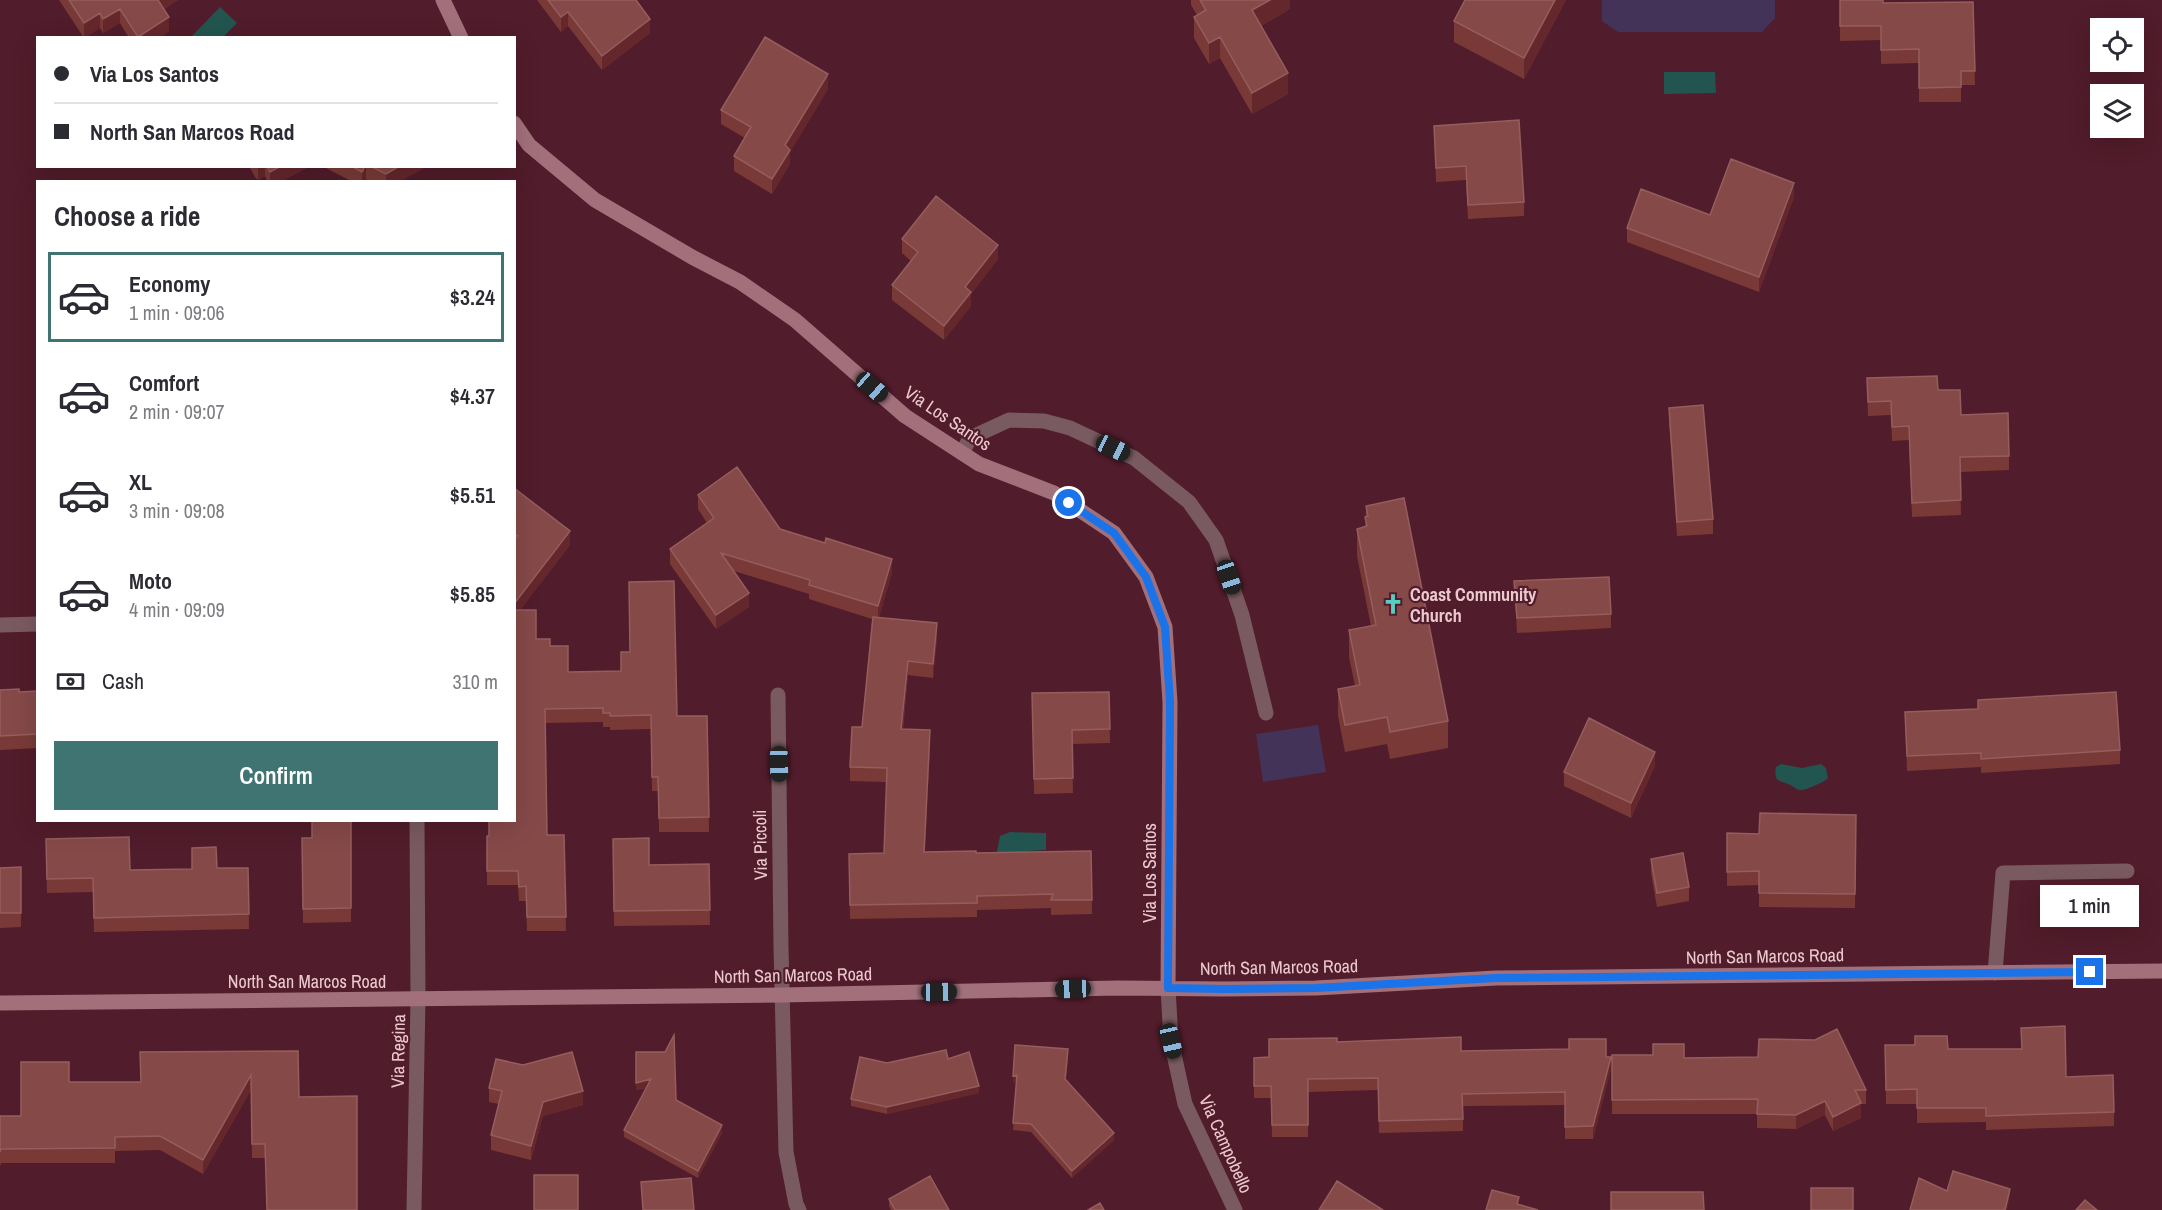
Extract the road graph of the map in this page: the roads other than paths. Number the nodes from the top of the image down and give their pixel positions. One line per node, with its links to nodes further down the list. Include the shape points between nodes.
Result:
1 (443, 0): 2 (street)
2 (460, 36)
3 (516, 126): 4 (street, Via Los Santos, via 529,145 595,200 740,282 795,320 905,416)
4 (962, 453): 8 (street, via 970,438 1009,420 1044,421 1070,428 1134,458 1189,502 1216,540 1242,615); 13 (street, Via Los Santos, via 979,464 1054,493 1114,533 1146,577 1165,627 1170,702)
5 (36, 624): 6 (street)
6 (0, 625)
7 (778, 695): 14 (street, Via Piccoli)
8 (1266, 713)
9 (417, 822): 15 (street, Via Regina)
10 (2127, 871): 12 (street, via 2003,873)
11 (2162, 971): 12 (street, North San Marcos Road)
12 (1995, 973): 13 (street, North San Marcos Road, via 1496,978 1316,988)
13 (1168, 988): 14 (street, North San Marcos Road); 19 (street, Via Campobello, via 1171,1041 1185,1104)
14 (782, 995): 15 (street, North San Marcos Road); 18 (street, via 786,1152)
15 (418, 999): 16 (street, North San Marcos Road); 17 (street, Via Regina)
16 (0, 1003)
17 (414, 1210)
18 (799, 1210)
19 (1235, 1210)

